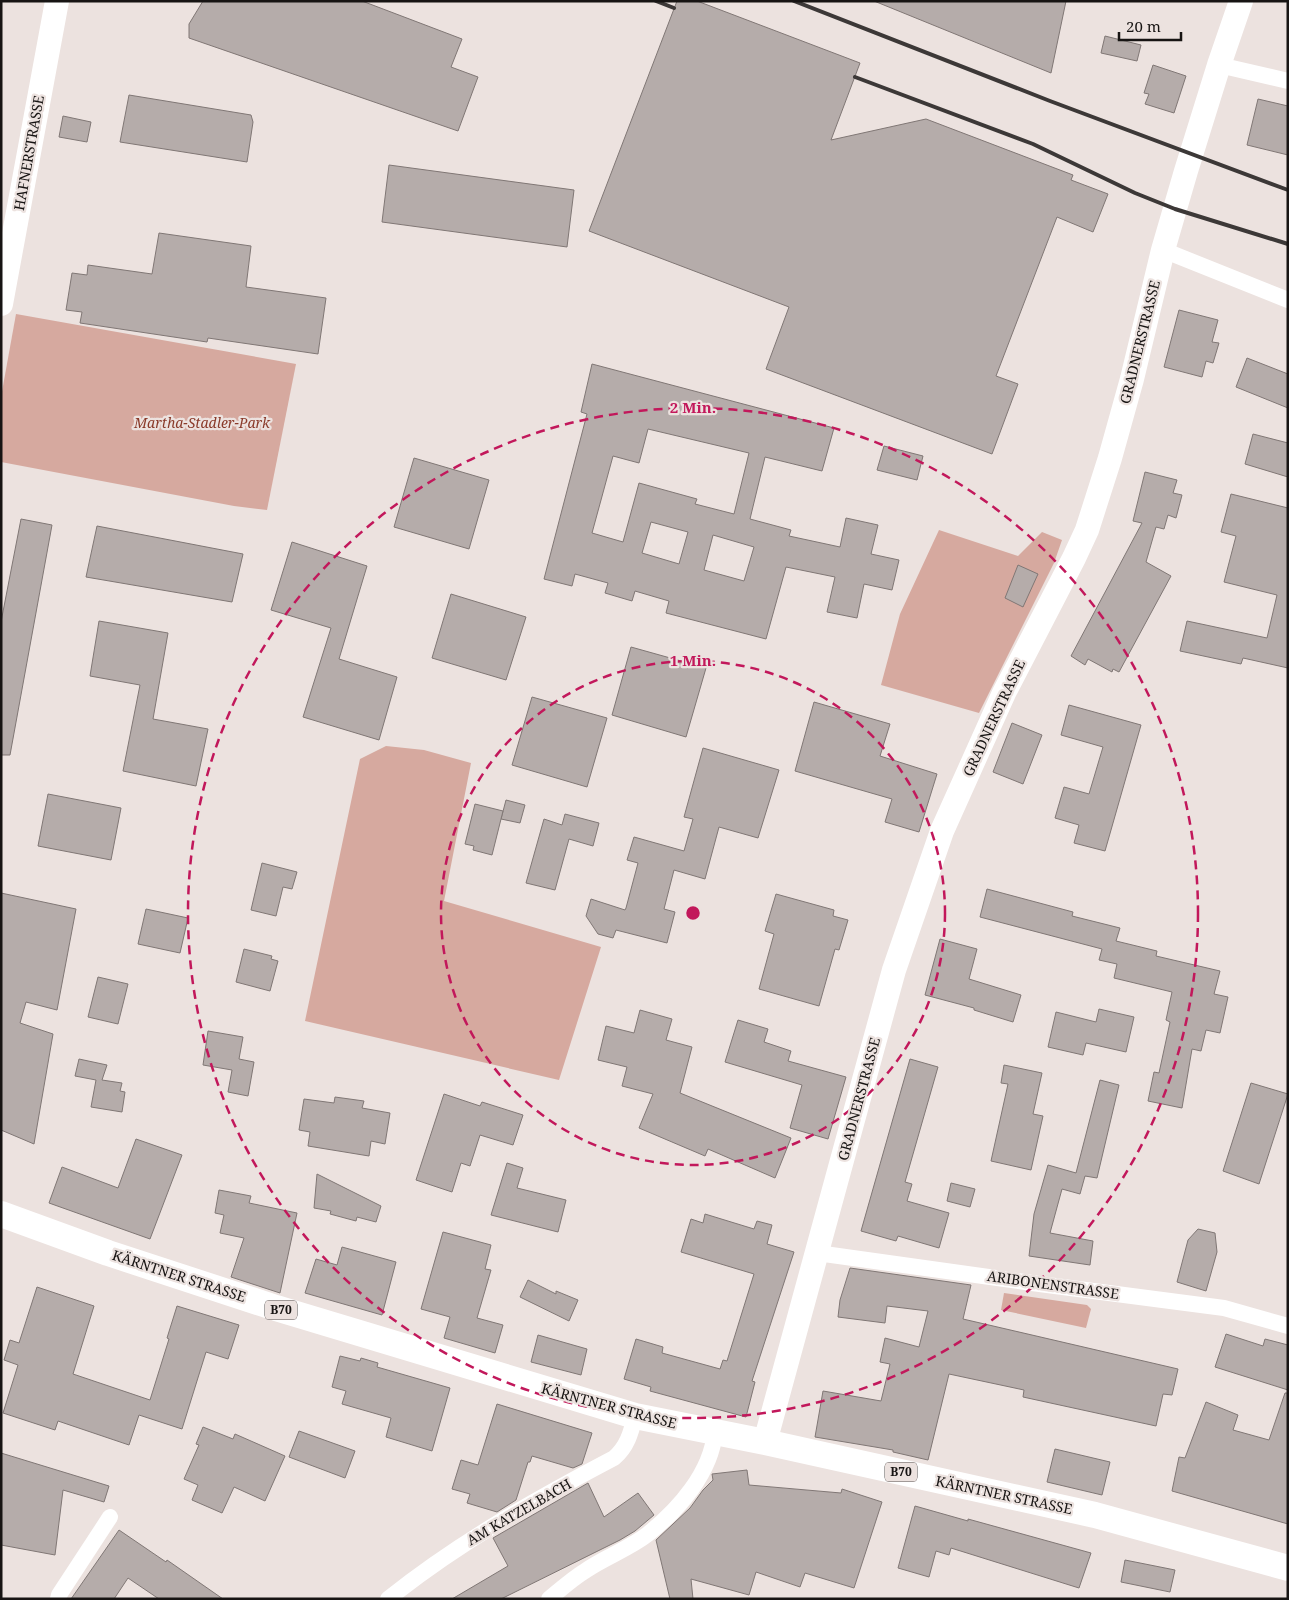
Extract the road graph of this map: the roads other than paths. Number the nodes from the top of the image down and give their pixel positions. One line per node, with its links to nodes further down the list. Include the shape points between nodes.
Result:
1 (57, 1): 7 (main road, HAFNERSTRASSE)
2 (1241, 1): 3 (main road, GRADNERSTRASSE)
3 (1219, 65): 4 (street); 5 (main road, GRADNERSTRASSE)
4 (1288, 81)
5 (1163, 250): 6 (street); 9 (main road, GRADNERSTRASSE, via 1130,389 1086,530 1004,693 942,831 894,970)
6 (1288, 300)
7 (1, 304)
8 (1, 1214): 11 (main road, KÄRNTNER STRASSE / B70, via 276,1308)
9 (817, 1252): 10 (street, ARIBONENSTRASSE, via 1224,1308); 13 (main road, GRADNERSTRASSE)
10 (1288, 1326)
11 (635, 1416): 12 (main road, KÄRNTNER STRASSE / B70); 17 (street, AM KATZELBACH, via 623,1450 614,1458 477,1536)
12 (715, 1432): 13 (main road, KÄRNTNER STRASSE / B70); 18 (street, via 710,1458 677,1506 647,1535 585,1571)
13 (765, 1442): 15 (main road, KÄRNTNER STRASSE / B70, via 1095,1515)
14 (110, 1517): 16 (street)
15 (1288, 1568)
16 (58, 1599)
17 (388, 1599)
18 (549, 1599)

